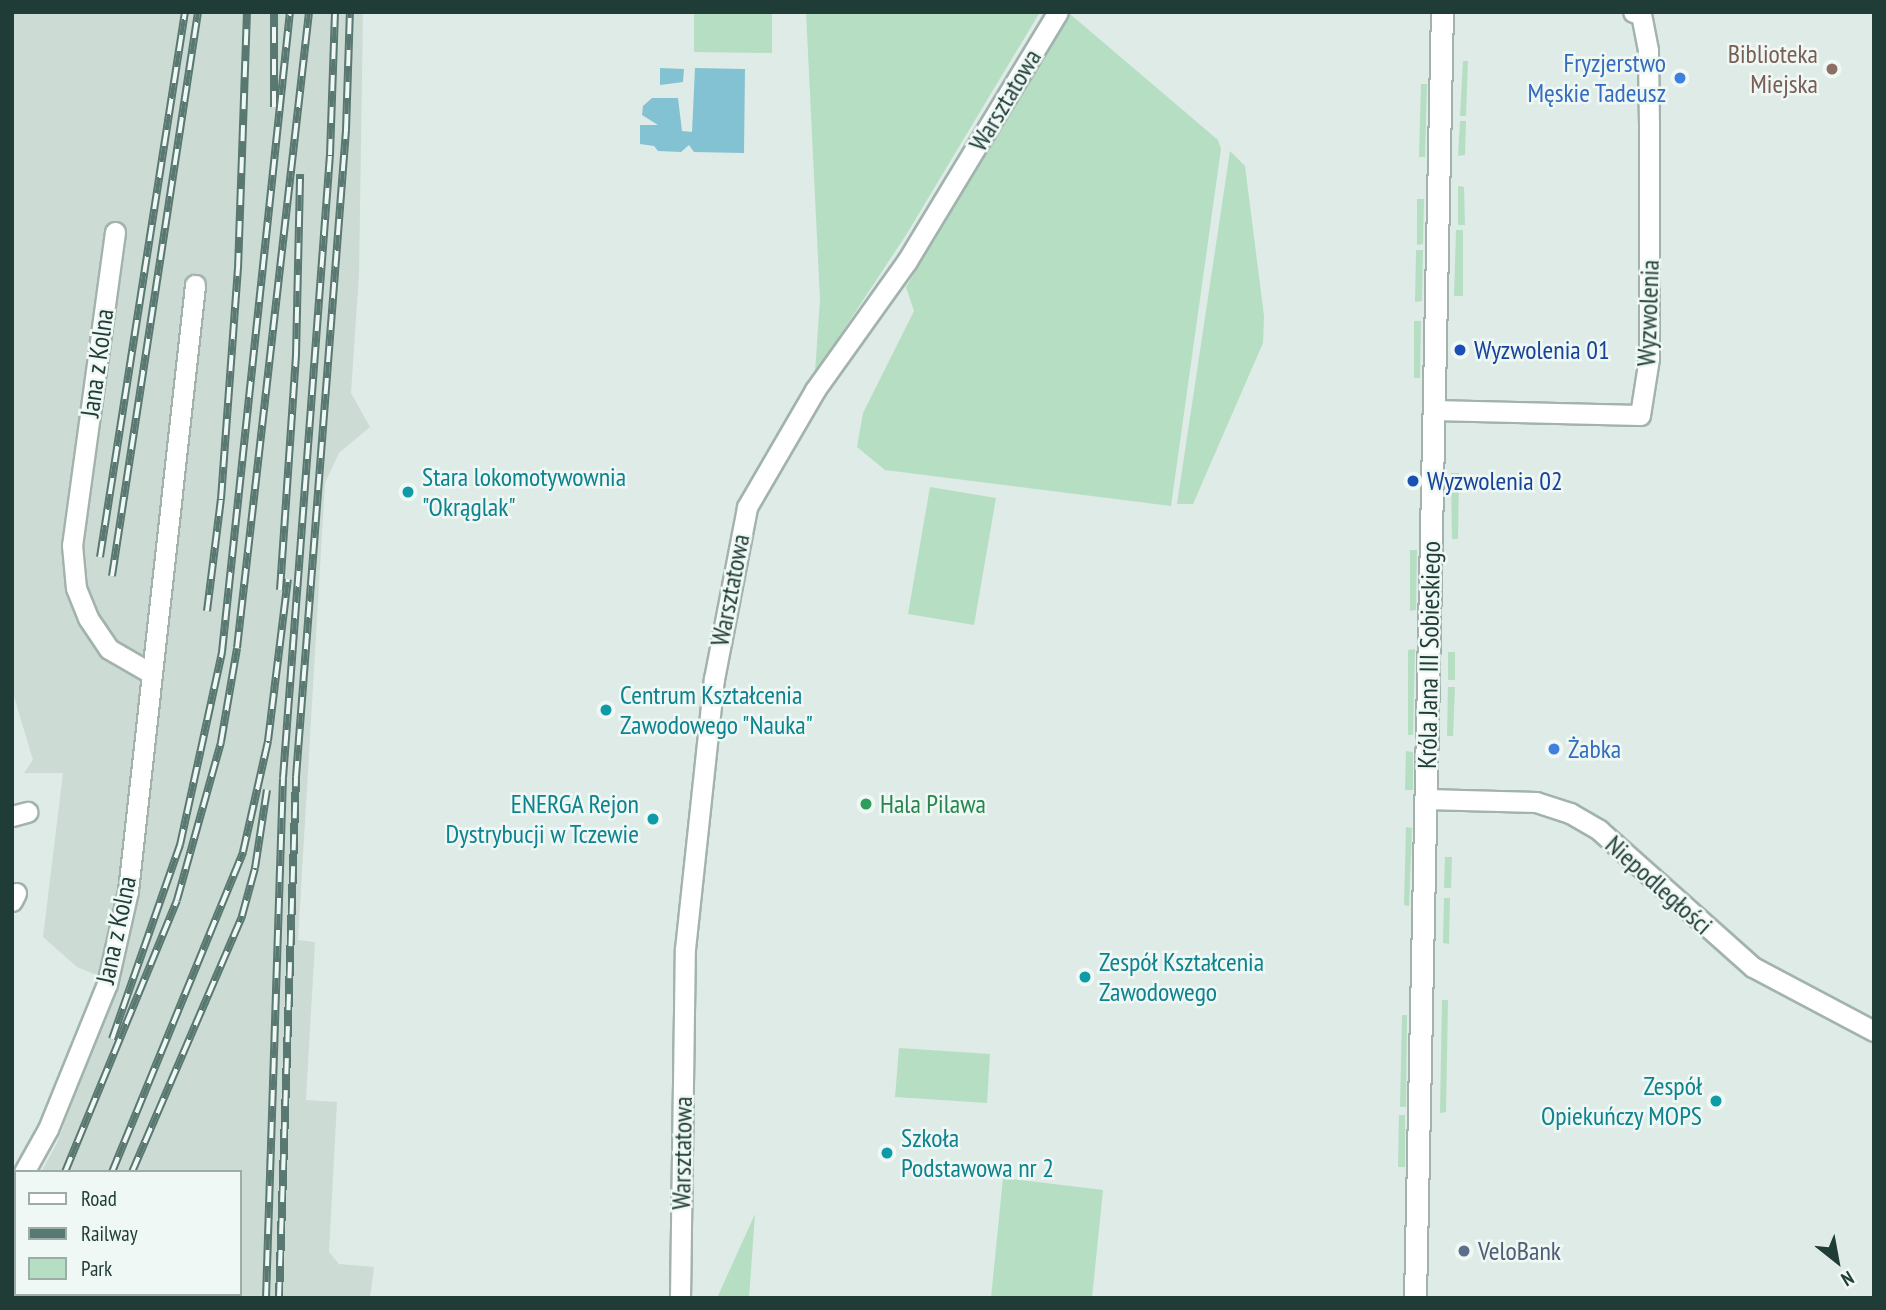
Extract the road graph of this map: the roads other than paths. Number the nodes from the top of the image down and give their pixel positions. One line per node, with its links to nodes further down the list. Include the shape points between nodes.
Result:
1 (1058, 12): 11 (street, Warsztatowa, via 907,261 815,390 747,506 714,679 685,948)
2 (1442, 12): 6 (street, Króla Jana III Sobieskiego)
3 (1633, 12): 6 (street, Wyzwolenia, via 1642,14 1648,50 1649,358 1640,415)
4 (115, 232): 7 (street, Jana z Kolna, via 72,545 76,588 88,618 109,649)
5 (195, 285): 7 (street, Jana z Kolna)
6 (1433, 411): 8 (street, Króla Jana III Sobieskiego)
7 (149, 672): 10 (street, Jana z Kolna, via 128,891 107,984 48,1129)
8 (1426, 799): 9 (street, Niepodległości, via 1536,802 1570,813 1599,830 1753,967); 12 (street, Króla Jana III Sobieskiego)
9 (1874, 1031)
10 (25, 1170)
11 (680, 1298)
12 (1415, 1298)

